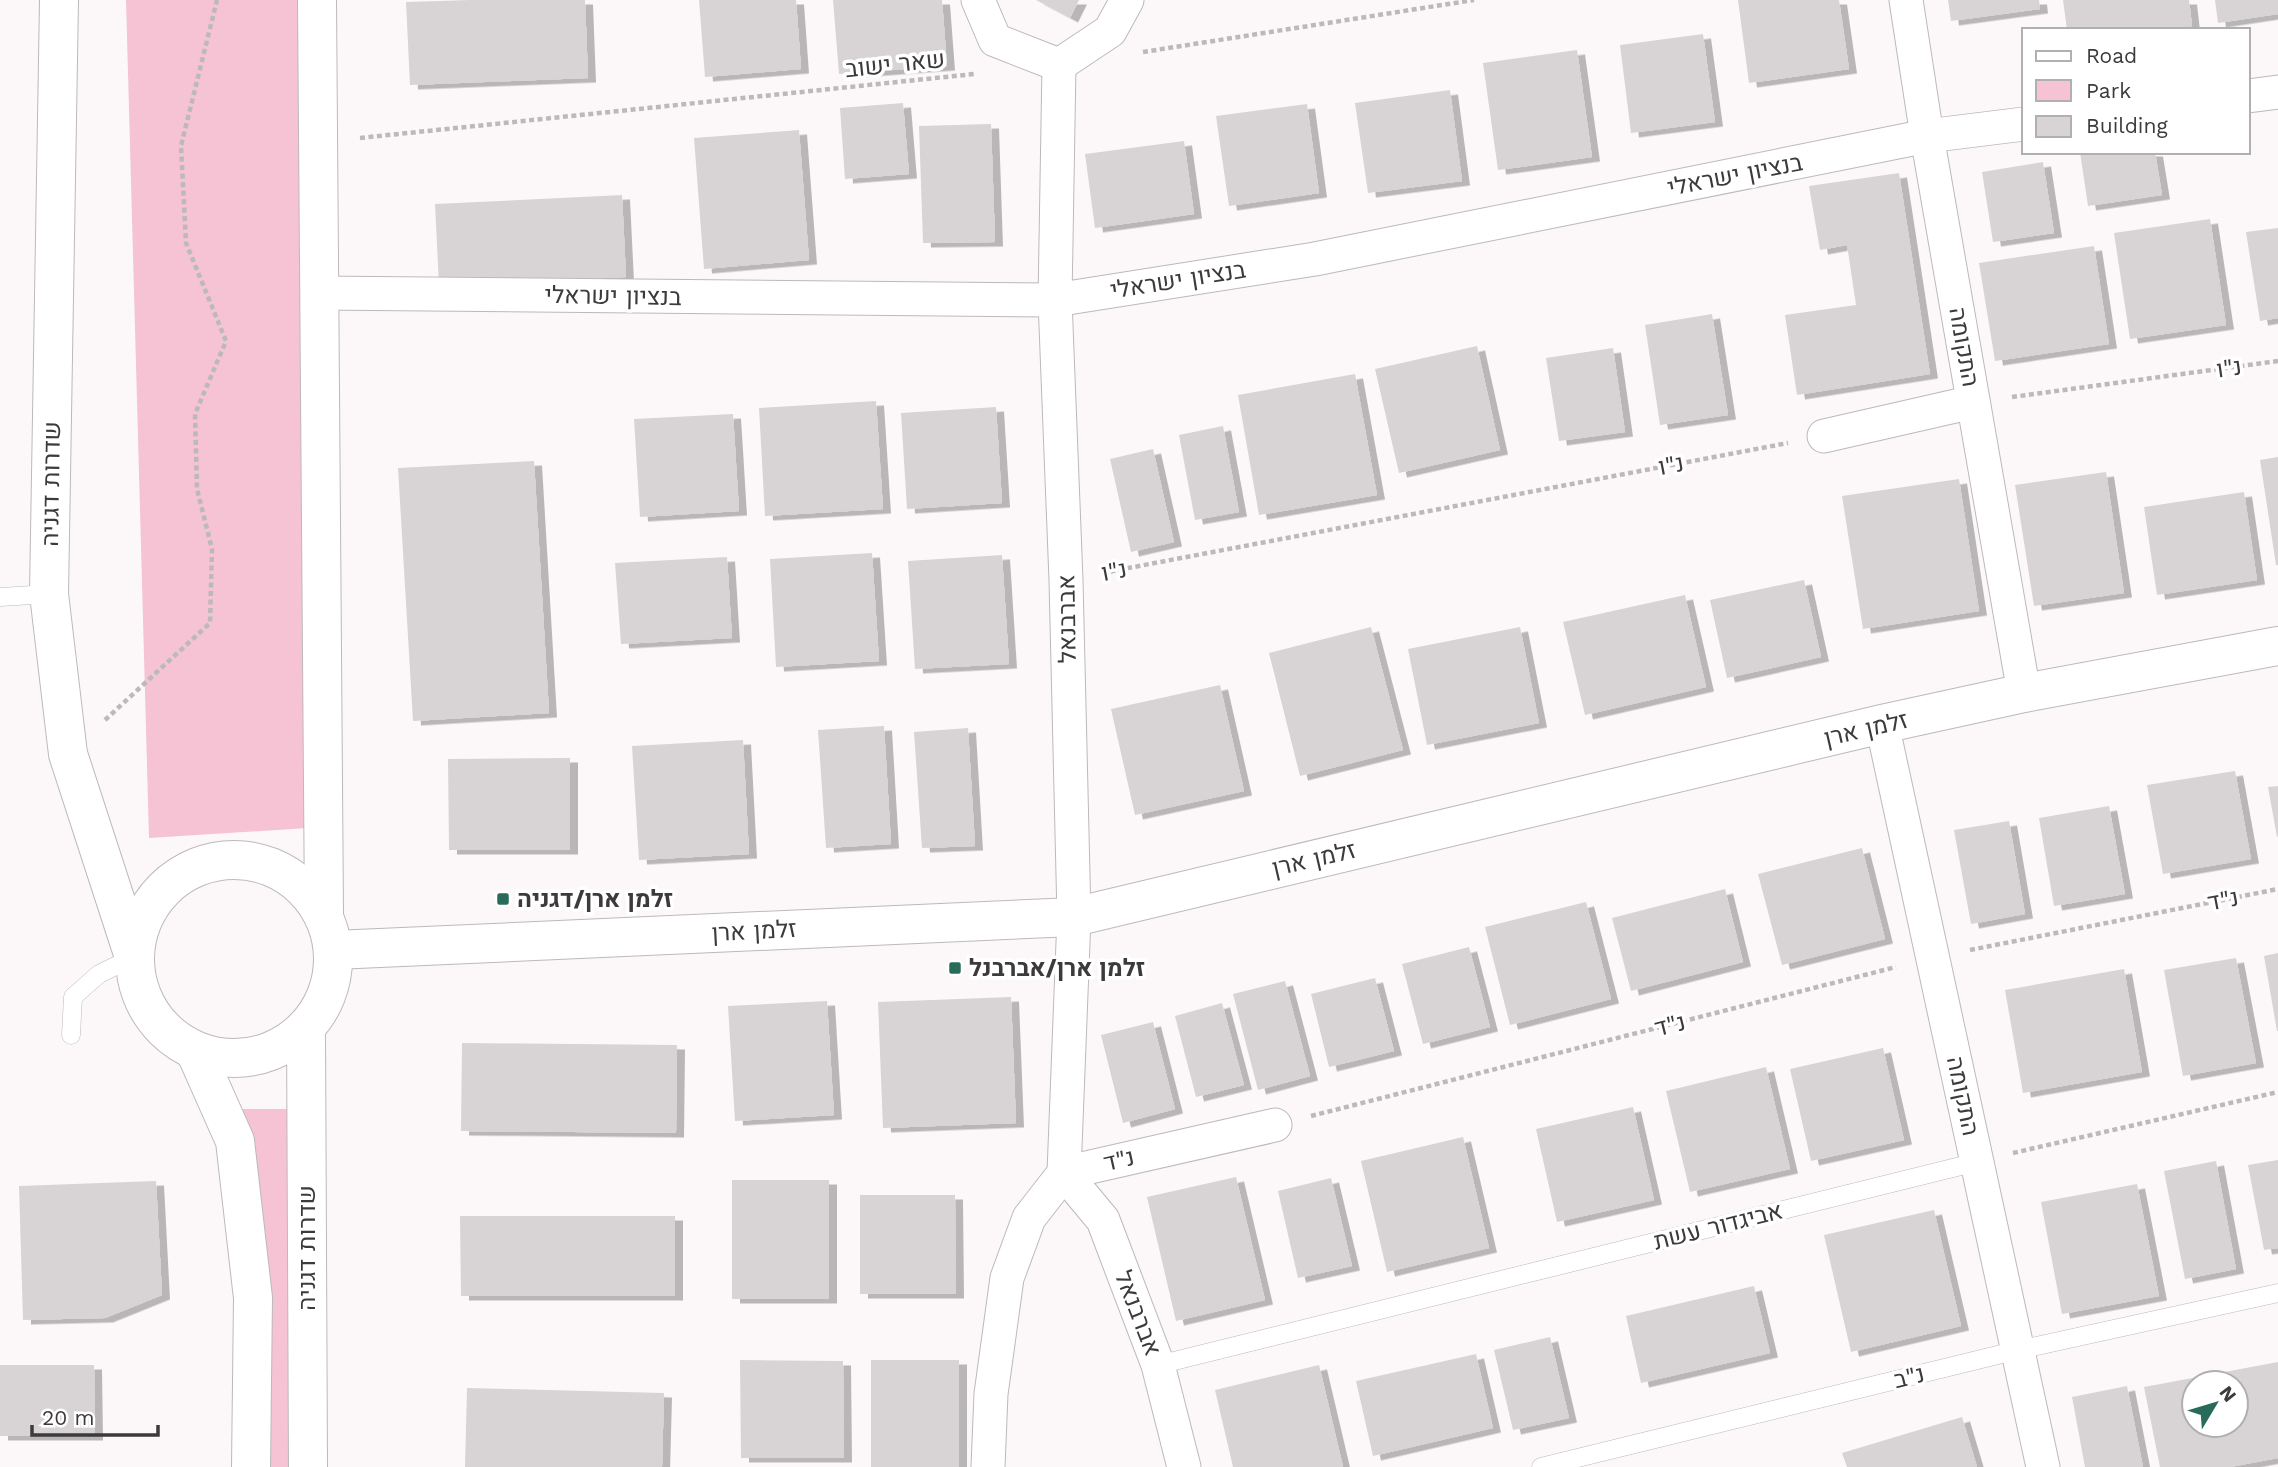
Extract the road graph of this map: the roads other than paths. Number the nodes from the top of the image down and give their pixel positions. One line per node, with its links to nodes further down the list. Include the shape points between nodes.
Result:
1 (59, 0): 15 (street, שדרות דגניה)
2 (317, 0): 11 (street, שדרות דגניה)
3 (978, 0): 6 (street, via 995,40)
4 (1127, 0): 6 (street, via 1110,31)
5 (1906, 0): 10 (street, התקומה)
6 (1059, 65): 12 (street, אברבנאל)
7 (2278, 92): 8 (street)
8 (2250, 96)
9 (2022, 124): 10 (street, בנציון ישראלי)
10 (1927, 136): 12 (street, בנציון ישראלי, via 1315,259); 13 (street, התקומה)
11 (319, 293): 12 (street, בנציון ישראלי); 20 (street, שדרות דגניה)
12 (1055, 299): 21 (street, אברבנאל)
13 (1973, 402): 14 (street); 18 (street, התקומה)
14 (1824, 436)
15 (49, 594): 16 (lane); 23 (street, שדרות דגניה, via 68,754)
16 (0, 597)
17 (2278, 646): 18 (street, זלמן ארן)
18 (2024, 693): 19 (street, זלמן ארן)
19 (1882, 724): 21 (street, זלמן ארן); 28 (street, התקומה)
20 (324, 914): 22 (street, שדרות דגניה); 23 (street, שדרות דגניה, via 304,887 276,868 245,859 212,861 181,873 156,895 140,924)
21 (1074, 917): 22 (street, זלמן ארן); 29 (street, אברבנאל)
22 (334, 950): 24 (street, שדרות דגניה, via 332,978 323,1005)
23 (134, 957): 25 (lane, via 99,974 73,997); 26 (street, שדרות דגניה, via 138,987 150,1013 170,1035)
24 (306, 1029): 26 (street, שדרות דגניה, via 283,1046 254,1057 224,1058); 34 (street, שדרות דגניה)
25 (71, 1035)
26 (195, 1051): 33 (street, via 235,1141 253,1298)
27 (1275, 1125): 29 (street, נ"ד)
28 (1977, 1162): 31 (street, התקומה); 32 (lane, אביגדור עשת)
29 (1064, 1172): 32 (street, אברבנאל, via 1103,1220); 35 (street, via 1029,1218 1007,1278 991,1394)
30 (2278, 1293): 31 (lane, נ"ב)
31 (2018, 1350): 37 (lane, נ"ב); 38 (street, התקומה)
32 (1158, 1365): 36 (street, אברבנאל)
33 (251, 1467)
34 (308, 1467)
35 (988, 1467)
36 (1184, 1467)
37 (1541, 1467)
38 (2043, 1467)

